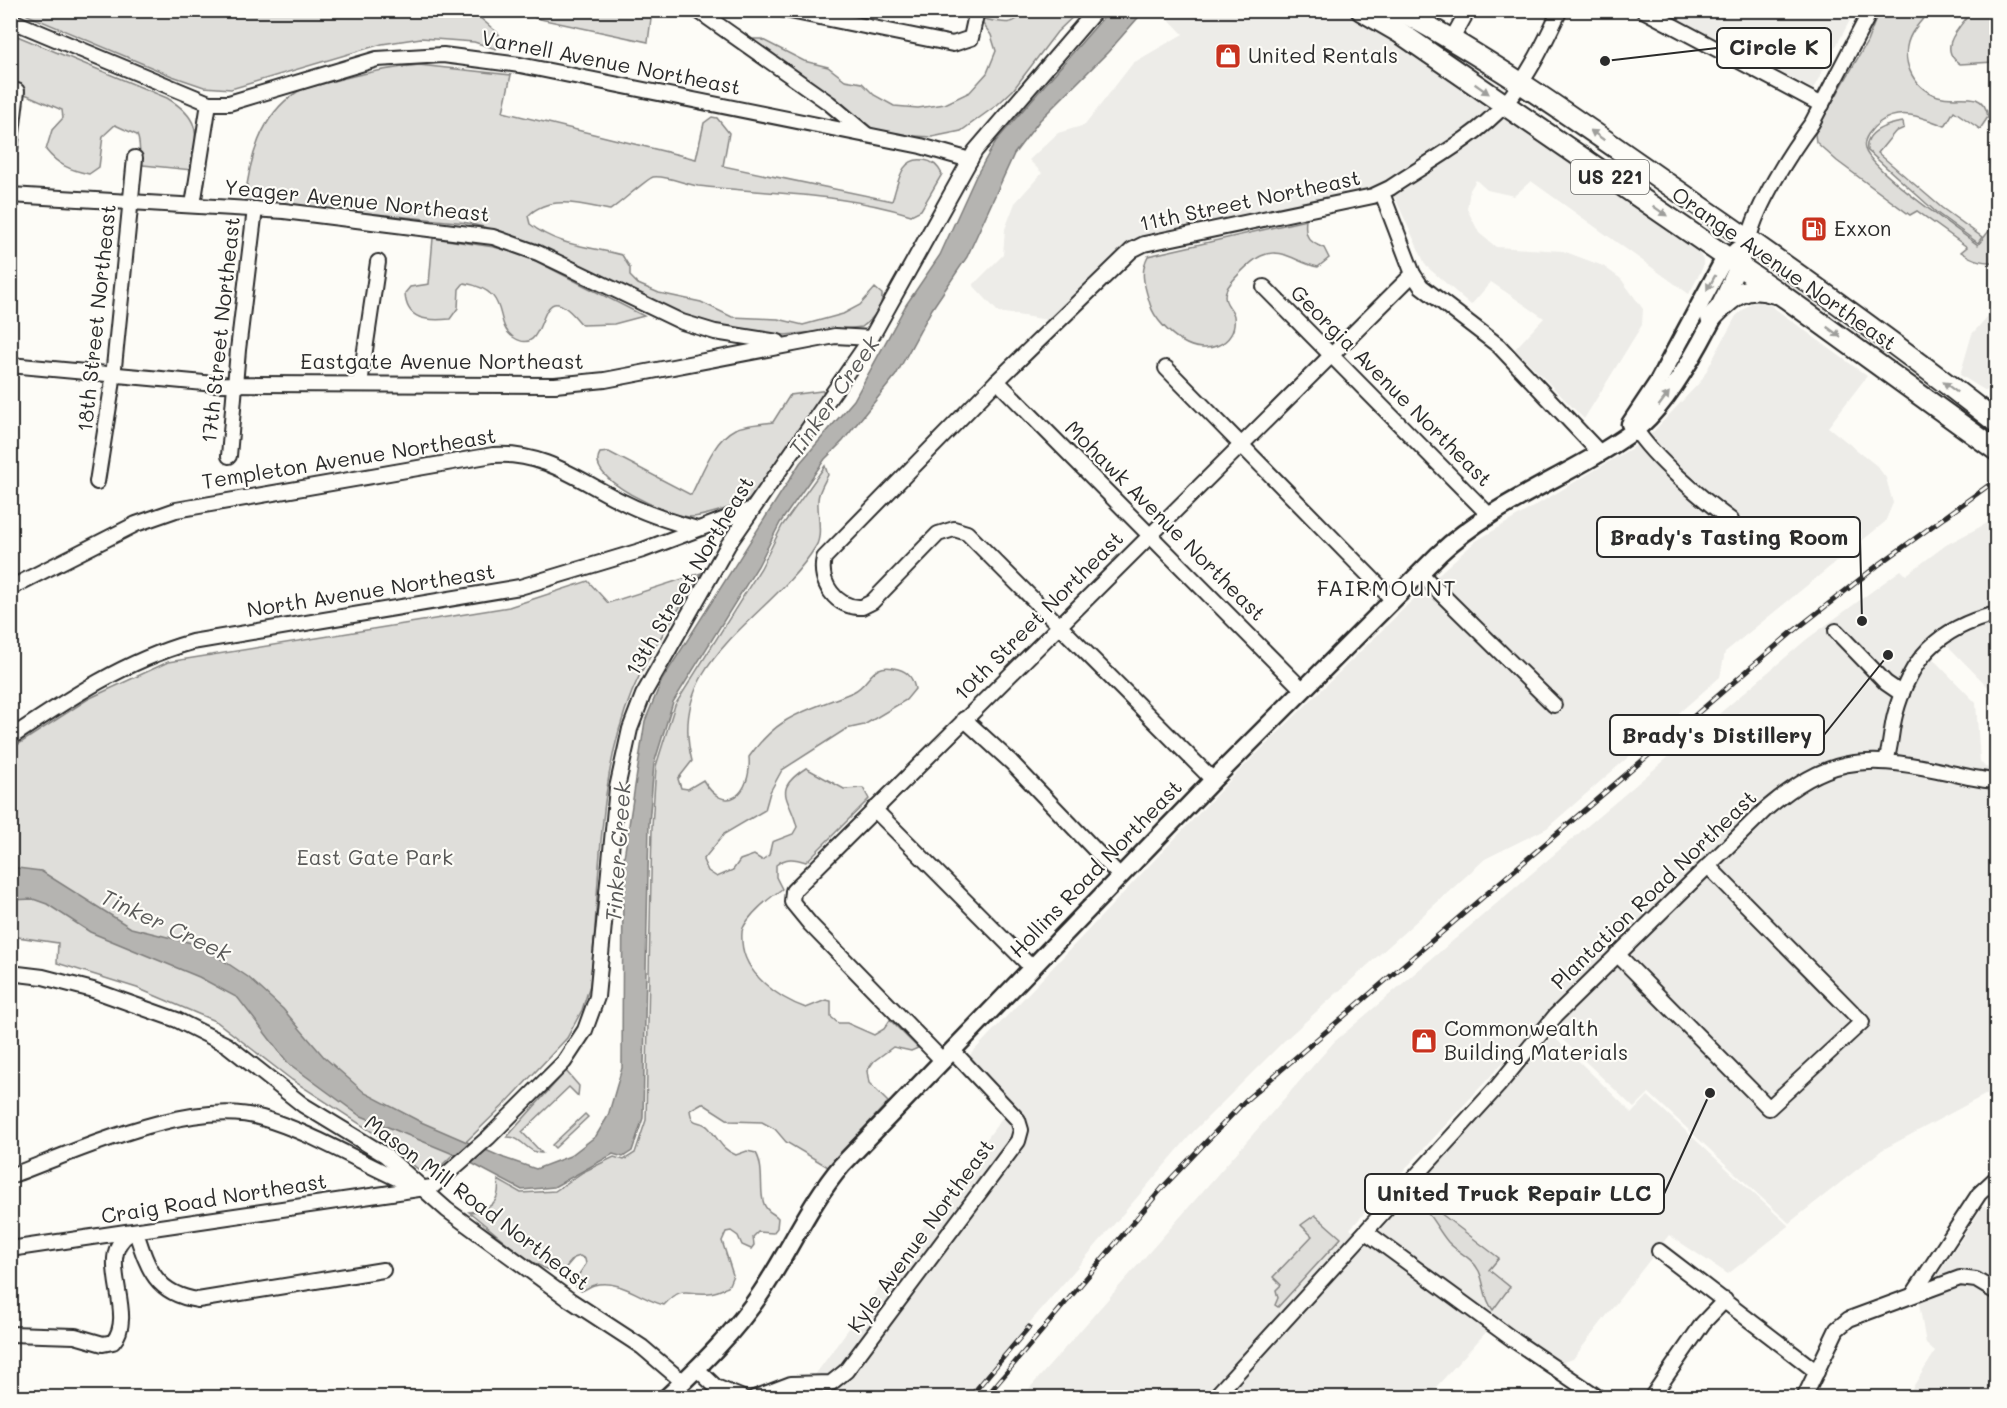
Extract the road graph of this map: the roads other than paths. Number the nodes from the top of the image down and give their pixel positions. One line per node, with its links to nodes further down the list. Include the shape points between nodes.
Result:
1 (697, 10): 18 (street, via 829,103)
2 (785, 10): 3 (street, via 953,44 971,38)
3 (977, 10)
4 (1096, 10): 21 (street, 13th Street Northeast)
5 (1361, 10): 16 (highway, Orange Avenue Northeast / US 221, one-way to 16)
6 (1399, 10): 12 (highway, Orange Avenue Northeast / US 221)
7 (1467, 10): 12 (street)
8 (1560, 10): 13 (street, 11th Street Northeast)
9 (1643, 10): 17 (street)
10 (1872, 10): 17 (street, Hollins Road Northeast)
11 (10, 20): 15 (street, Varnell Avenue Northeast)
12 (1452, 39): 13 (highway, Orange Avenue Northeast / US 221)
13 (1521, 82): 16 (street, 11th Street Northeast); 27 (highway, Orange Avenue Northeast / US 221, one-way to 13)
14 (17, 91): 19 (street)
15 (209, 103): 18 (street, Varnell Avenue Northeast, via 229,103 377,58 443,55 520,65); 25 (street, 17th Street Northeast)
16 (1504, 104): 22 (street, 11th Street Northeast, via 1487,121); 29 (highway, Orange Avenue Northeast / US 221, one-way to 29)
17 (1822, 105): 27 (street, Hollins Road Northeast, via 1752,223)
18 (868, 136): 21 (street, Varnell Avenue Northeast)
19 (10, 150)
20 (135, 159): 24 (street, 18th Street Northeast)
21 (970, 160): 34 (street, 13th Street Northeast)
22 (1382, 193): 30 (street); 40 (street, 11th Street Northeast, via 1136,247)
23 (10, 195): 24 (street, Yeager Avenue Northeast)
24 (131, 200): 25 (street, Yeager Avenue Northeast); 39 (street, 18th Street Northeast)
25 (193, 204): 26 (street, Yeager Avenue Northeast)
26 (255, 209): 35 (street, Yeager Avenue Northeast, via 494,237 538,253 682,322); 41 (street, 17th Street Northeast)
27 (1749, 239): 29 (main road, Hollins Road Northeast); 43 (highway, Orange Avenue Northeast / US 221, one-way to 27)
28 (378, 262): 42 (street)
29 (1734, 262): 32 (highway, Orange Avenue Northeast / US 221); 33 (main road, Hollins Road Northeast); 44 (main road, Hollins Road Northeast, one-way to 44, via 1721,265)
30 (1413, 274): 36 (street, 10th Street Northeast); 47 (street, via 1428,292 1498,346)
31 (1264, 287): 36 (street, Georgia Avenue Northeast)
32 (1786, 298): 33 (highway, via 1766,290 1745,289 1730,297); 46 (highway, Orange Avenue Northeast / US 221, one-way to 46)
33 (1711, 318): 44 (main road, Hollins Road Northeast, one-way to 33, via 1668,394)
34 (871, 338): 35 (street, Eastgate Avenue Northeast, via 835,336); 50 (street, 13th Street Northeast)
35 (786, 344): 42 (street, Eastgate Avenue Northeast, via 574,384)
36 (1331, 357): 45 (street, 10th Street Northeast); 51 (street, Georgia Avenue Northeast)
37 (10, 364): 39 (street, Eastgate Avenue Northeast)
38 (1166, 368): 45 (street)
39 (113, 374): 41 (street, Eastgate Avenue Northeast); 49 (street, 18th Street Northeast)
40 (997, 381): 54 (street, Mohawk Avenue Northeast); 59 (street, 11th Street Northeast, via 828,552 822,566 823,580 849,606 862,607 872,602 938,534 954,529 975,540)
41 (235, 384): 42 (street, Eastgate Avenue Northeast); 48 (street, 17th Street Northeast)
42 (360, 384)
43 (1996, 422)
44 (1629, 434): 47 (main road, Hollins Road Northeast); 52 (street, via 1654,451)
45 (1240, 446): 54 (street, 10th Street Northeast); 57 (street)
46 (1996, 450)
47 (1599, 452): 51 (main road, Hollins Road Northeast)
48 (229, 456)
49 (97, 482)
50 (752, 509): 53 (street, North Avenue Northeast); 79 (street, 13th Street Northeast, via 667,651 630,729 617,788 600,978 589,1022 564,1062 441,1181)
51 (1488, 514): 55 (main road, Hollins Road Northeast, via 1459,535)
52 (1731, 520)
53 (697, 530): 56 (street, Templeton Avenue Northeast, via 639,510 535,458 493,455 176,510 136,524); 65 (street, North Avenue Northeast, via 520,587 166,649 105,677)
54 (1149, 536): 59 (street, 10th Street Northeast); 61 (street, Mohawk Avenue Northeast)
55 (1420, 573): 57 (main road, Hollins Road Northeast); 63 (street)
56 (10, 588)
57 (1393, 600): 61 (main road, Hollins Road Northeast)
58 (1996, 614): 62 (street, via 1947,632 1922,657)
59 (1059, 626): 64 (street, 10th Street Northeast); 67 (street)
60 (1836, 631): 62 (street, via 1886,683)
61 (1303, 690): 67 (main road, Hollins Road Northeast)
62 (1902, 694): 66 (street)
63 (1554, 705)
64 (964, 718): 69 (street, 10th Street Northeast); 71 (street)
65 (10, 738)
66 (1886, 760): 68 (street, Plantation Road Northeast); 70 (street, Plantation Road Northeast, via 1839,765 1804,780 1766,809)
67 (1213, 780): 71 (main road, Hollins Road Northeast)
68 (1996, 781)
69 (874, 809): 73 (street); 75 (street, 10th Street Northeast, via 802,880 790,899)
70 (1708, 866): 72 (street, Plantation Road Northeast); 72 (street, via 1862,1022 1769,1108)
71 (1120, 876): 73 (main road, Hollins Road Northeast)
72 (1617, 954): 80 (street, Plantation Road Northeast, via 1556,1016 1506,1078)
73 (1032, 968): 76 (main road, Hollins Road Northeast)
74 (10, 974): 79 (street, Mason Mill Road Northeast, via 43,977 93,990 213,1037 303,1105 385,1155)
75 (878, 994): 76 (street, Kyle Avenue Northeast)
76 (948, 1056): 89 (main road, Hollins Road Northeast, via 826,1184 761,1293); 94 (street, Kyle Avenue Northeast, via 1018,1120 1018,1140 846,1371 831,1383 791,1384)
77 (10, 1176): 79 (street, via 159,1123 233,1113 263,1118 292,1129)
78 (1996, 1178): 86 (street, via 1979,1194)
79 (423, 1189): 81 (street, Craig Road Northeast); 91 (street, Mason Mill Road Northeast, via 528,1271 642,1347)
80 (1366, 1232): 95 (street, Plantation Road Northeast); 96 (street)
81 (132, 1233): 82 (street, Craig Road Northeast); 84 (street, via 160,1284 175,1294 198,1300); 88 (street, via 119,1243 116,1259 121,1321 113,1342 103,1344 75,1335)
82 (10, 1249)
83 (1659, 1251): 87 (street)
84 (383, 1270)
85 (1996, 1292): 86 (street, via 1968,1278)
86 (1914, 1293): 90 (street, via 1843,1323)
87 (1725, 1300): 90 (street); 97 (street, via 1703,1323)
88 (10, 1334)
89 (696, 1368): 91 (main road, Hollins Road Northeast); 93 (street, via 716,1387)
90 (1817, 1372): 98 (street)
91 (683, 1382): 92 (main road, Hollins Road Northeast)
92 (666, 1398)
93 (743, 1398)
94 (754, 1398)
95 (1214, 1398)
96 (1599, 1398)
97 (1650, 1398)
98 (1804, 1398)

